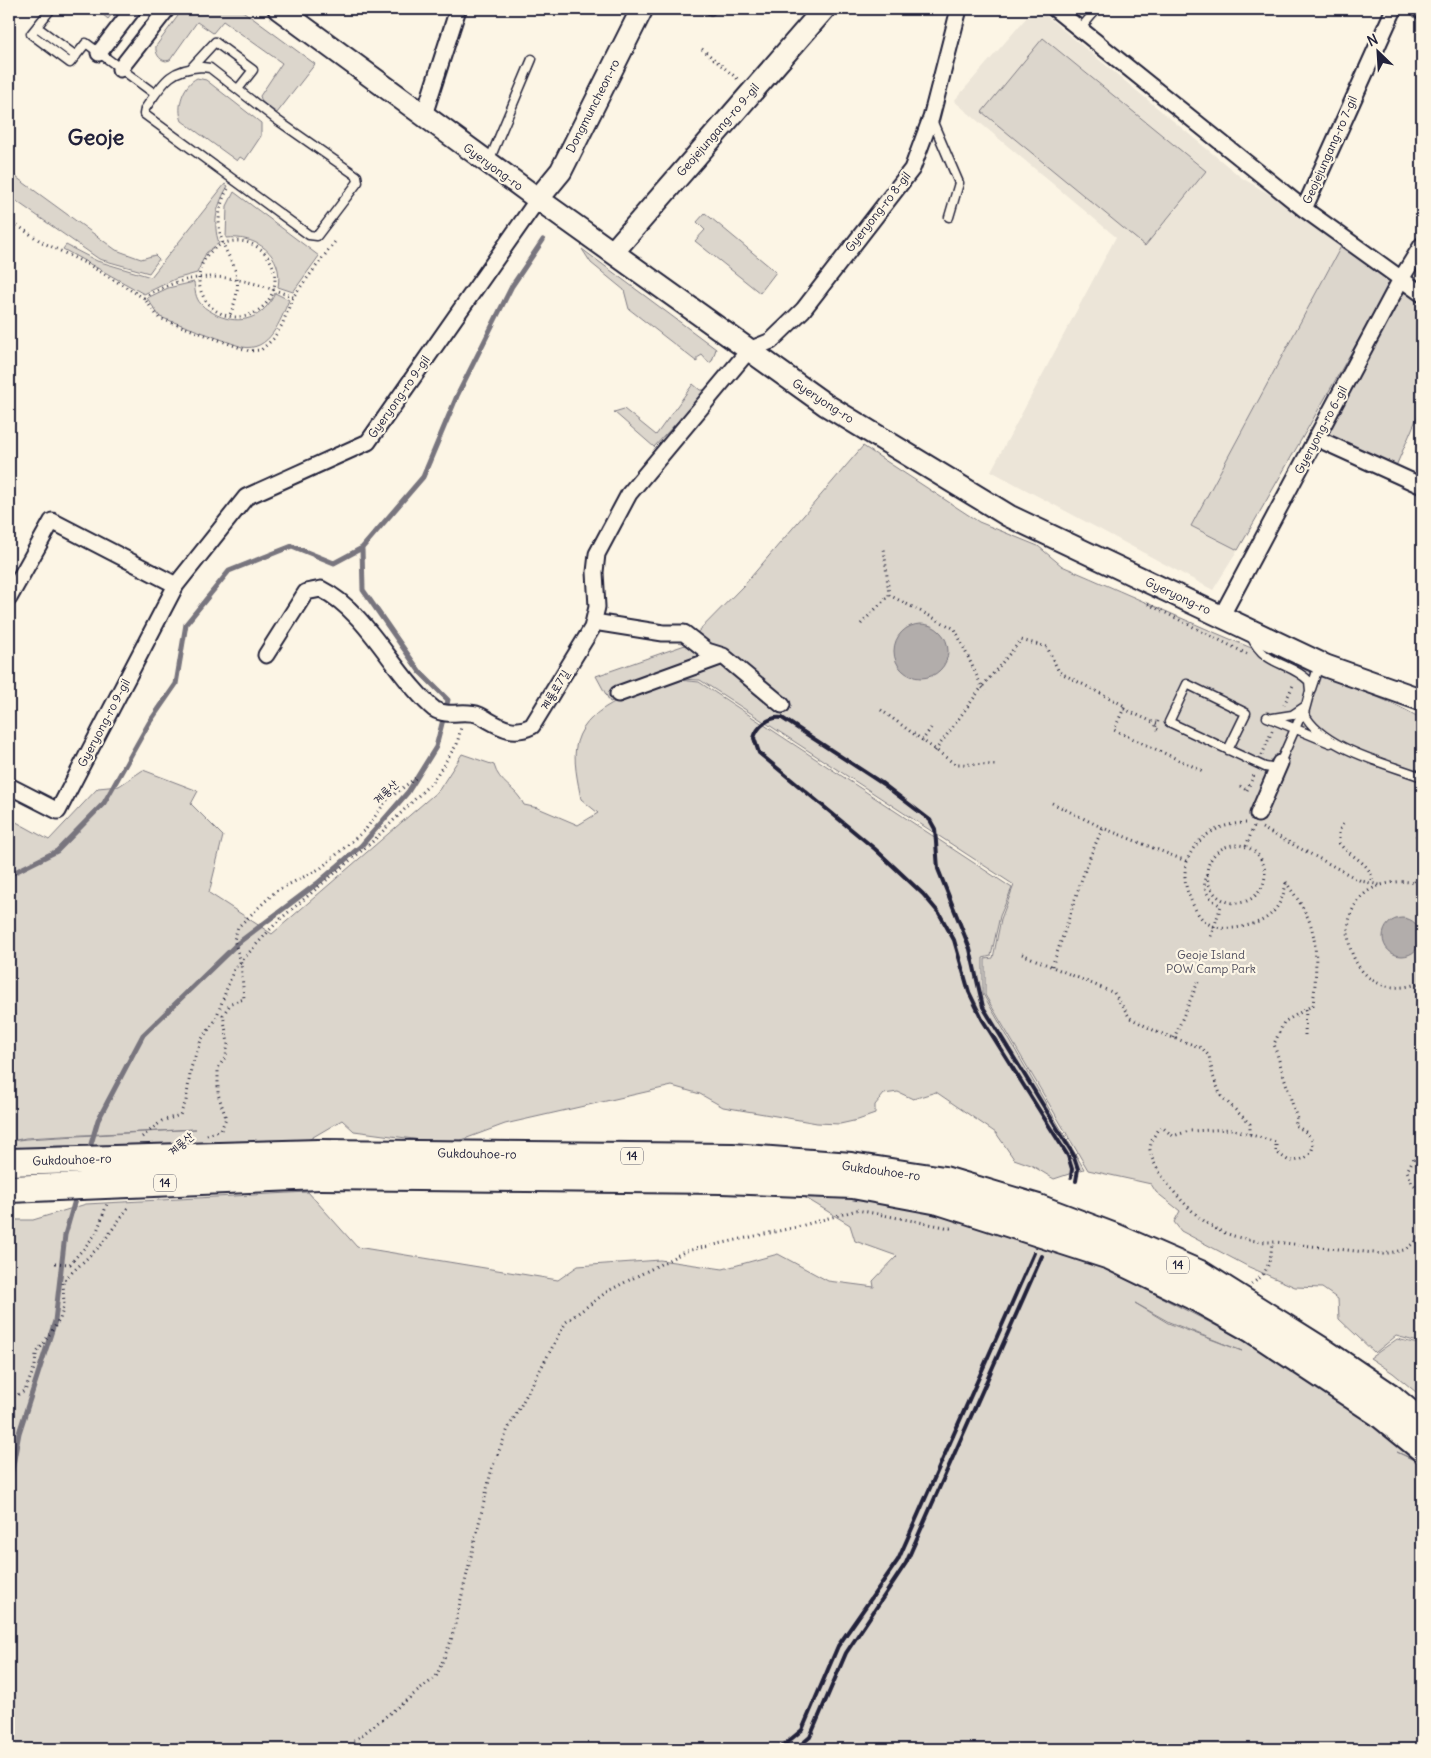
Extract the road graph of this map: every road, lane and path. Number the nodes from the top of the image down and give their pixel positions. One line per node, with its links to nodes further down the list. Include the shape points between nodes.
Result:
1 (51, 9): 14 (lane)
2 (133, 9): 17 (street)
3 (167, 9): 21 (street)
4 (279, 9): 25 (street, Gyeryong-ro)
5 (458, 9): 25 (street)
6 (642, 9): 29 (street, Dongmuncheon-ro, via 561,171)
7 (824, 9): 23 (street, Geojejungang-ro 9-gil)
8 (959, 9): 26 (street, Gyeryong-ro 8-gil)
9 (1055, 9): 15 (street)
10 (1097, 9): 15 (lane)
11 (1394, 9): 30 (street, Geojejungang-ro 7-gil)
12 (1419, 9): 13 (street)
13 (1422, 11)
14 (37, 27): 18 (lane); 18 (lane, via 32,34 70,63)
15 (1080, 29): 30 (street)
16 (702, 48): 23 (path)
17 (99, 53): 18 (lane, via 86,43); 21 (lane)
18 (76, 56)
19 (532, 59): 27 (lane)
20 (191, 67): 22 (lane, via 210,68); 22 (lane, via 215,42 253,70); 24 (lane, via 170,75)
21 (120, 69): 24 (lane)
22 (238, 89): 28 (lane, via 358,179 319,234 313,236)
23 (752, 90): 36 (street, Geojejungang-ro 9-gil)
24 (155, 94): 28 (lane, via 144,114)
25 (424, 116): 27 (street, Gyeryong-ro)
26 (931, 118): 31 (lane, via 959,183); 45 (street, Gyeryong-ro 8-gil, via 912,169 803,310 771,341)
27 (489, 163): 29 (street, Gyeryong-ro)
28 (230, 176): 34 (path, via 226,180 230,186 222,200 219,224)
29 (538, 199): 36 (street, Gyeryong-ro); 49 (street, Gyeryong-ro 9-gil, via 368,442 246,497)
30 (1304, 209): 39 (street)
31 (949, 217)
32 (9, 220): 43 (path, via 42,242)
33 (337, 239): 42 (path)
34 (223, 244): 37 (path, via 206,258); 38 (path); 40 (path, via 238,241 261,250 274,271)
35 (1422, 245): 39 (street, Gyeryong-ro 6-gil)
36 (613, 252): 45 (street, Gyeryong-ro)
37 (200, 276): 38 (path); 43 (path, via 170,284); 44 (path, via 202,294 208,304)
38 (238, 278): 40 (path); 44 (path, via 238,291)
39 (1402, 279): 41 (street); 46 (street, Gyeryong-ro 6-gil)
40 (273, 289): 42 (path); 44 (path, via 264,306 254,314)
41 (1422, 294)
42 (293, 297): 43 (path, via 282,326 273,339 260,350 249,351 158,318)
43 (144, 298)
44 (229, 317)
45 (749, 350): 53 (street, Gyeryong-ro, via 826,405 1009,516); 54 (street, 계룡로7길, via 629,494 597,554)
46 (1316, 438): 47 (street); 53 (street, Gyeryong-ro 6-gil)
47 (1422, 486)
48 (884, 548): 50 (path)
49 (176, 586): 51 (street, via 52,521); 88 (street, Gyeryong-ro 9-gil, via 58,811)
50 (889, 595): 55 (path); 62 (path, via 955,629)
51 (9, 598)
52 (1141, 600): 59 (path)
53 (1221, 617): 56 (street, Gyeryong-ro)
54 (594, 622): 58 (street, via 663,633 684,633 707,650); 71 (street, 계룡로7길, via 532,726 504,730 478,715)
55 (861, 624)
56 (1249, 630): 60 (street, Gyeryong-ro); 64 (lane, via 1261,653 1305,677)
57 (266, 655): 71 (street, 계룡로7길, via 306,592 320,589 355,616 420,696 440,712)
58 (722, 656): 65 (street); 67 (street)
59 (1249, 656)
60 (1320, 663): 64 (lane); 66 (street, Gyeryong-ro)
61 (1296, 677): 72 (path)
62 (982, 687): 63 (path); 69 (path, via 1021,640 1047,647 1058,672); 80 (path)
63 (986, 691)
64 (1310, 691): 68 (lane)
65 (618, 694)
66 (1422, 700)
67 (782, 705)
68 (1305, 706): 72 (lane); 75 (lane); 81 (lane, via 1304,712 1310,723)
69 (1124, 708): 73 (path); 85 (path, via 1114,730)
70 (881, 710): 77 (path)
71 (460, 714): 108 (path, via 457,744 432,781 372,842 278,921)
72 (1277, 720): 75 (lane); 83 (path)
73 (1157, 724)
74 (931, 728): 77 (path)
75 (1295, 728): 76 (lane); 78 (lane)
76 (1309, 734): 78 (lane); 81 (lane)
77 (922, 740): 80 (path)
78 (1288, 744): 82 (lane)
79 (1228, 750): 79 (lane, via 1169,722 1188,684 1246,713); 83 (lane)
80 (935, 751): 84 (path, via 955,764)
81 (1354, 751): 87 (lane)
82 (1280, 763): 83 (lane, via 1271,768); 91 (street)
83 (1258, 764): 89 (path)
84 (996, 765)
85 (1204, 771)
86 (418, 776): 108 (path, 계룡산, via 386,801 366,829 322,868 276,891 238,927 234,940)
87 (1422, 776)
88 (9, 786)
89 (1247, 790)
90 (1052, 803): 93 (path)
91 (1258, 814)
92 (1343, 824): 102 (path, via 1339,843 1368,869)
93 (1103, 828): 99 (path); 109 (path, via 1086,862 1068,928)
94 (1252, 832): 97 (path)
95 (1416, 835): 96 (path)
96 (1422, 842)
97 (1246, 846): 100 (path, via 1237,844 1222,848 1211,859); 100 (path, via 1261,858 1265,867 1266,877 1257,894 1239,903 1222,899 1211,889)
98 (1422, 859): 101 (path)
99 (1186, 860): 102 (path, via 1191,849 1207,833 1228,826 1250,824); 105 (path, via 1187,892 1198,913)
100 (1207, 874): 105 (path, via 1204,888 1221,906)
101 (1415, 882): 103 (path); 104 (path)
102 (1372, 884): 103 (path)
103 (1380, 885): 111 (path, via 1365,894 1354,908 1348,924 1348,942 1353,959 1378,983 1395,987)
104 (1422, 886)
105 (1214, 926): 106 (path); 112 (path, via 1232,928 1261,921 1276,909 1286,882 1306,913 1313,934 1317,974 1313,1005)
106 (1210, 938)
107 (1022, 954): 109 (path)
108 (241, 962): 116 (path, 계룡산, via 244,999 231,1003 223,1016 228,1043 226,1056 218,1068 218,1094 226,1118 221,1130); 117 (path, via 234,969 215,1021 201,1040 180,1115 162,1121)
109 (1052, 966): 114 (path, via 1114,992 1130,1018)
110 (1198, 982): 114 (path)
111 (1422, 982)
112 (1306, 1009): 113 (path); 115 (path, via 1284,1022 1274,1044 1297,1119 1295,1126 1311,1138 1313,1146 1310,1153 1302,1160 1287,1161 1276,1152 1276,1142)
113 (1305, 1035)
114 (1174, 1038): 115 (path, via 1202,1048 1209,1056 1221,1096 1250,1124)
115 (1250, 1135): 127 (path, via 1231,1129 1189,1131 1173,1136 1162,1127 1153,1138 1150,1152 1181,1201 1216,1228 1259,1242)
116 (204, 1136)
117 (138, 1140)
118 (1422, 1156): 122 (path, via 1415,1156 1407,1171 1412,1183)
119 (9, 1162): 120 (highway, Gukdouhoe-ro / 14, bridge)
120 (319, 1164): 121 (highway, Gukdouhoe-ro / 14, bridge); 131 (highway, Gukdouhoe-ro / 14, bridge, via 732,1157 851,1166 941,1191 1047,1211 1200,1274 1322,1351)
121 (9, 1189)
122 (1422, 1192)
123 (110, 1198): 128 (path, via 96,1234 70,1264)
124 (133, 1200): 130 (path, via 101,1245 62,1282 64,1306 60,1319 36,1354 35,1366 24,1391)
125 (959, 1225): 134 (path, via 950,1228 857,1210 797,1227 686,1251 608,1291 566,1322 508,1428 492,1468 451,1641 436,1677)
126 (1422, 1237): 127 (path, via 1396,1254)
127 (1273, 1242): 129 (path, via 1271,1260 1261,1279)
128 (55, 1263)
129 (1246, 1286)
130 (9, 1398)
131 (1384, 1405): 132 (highway, 14); 133 (highway, 14)
132 (1422, 1424)
133 (1422, 1448)
134 (348, 1749)

